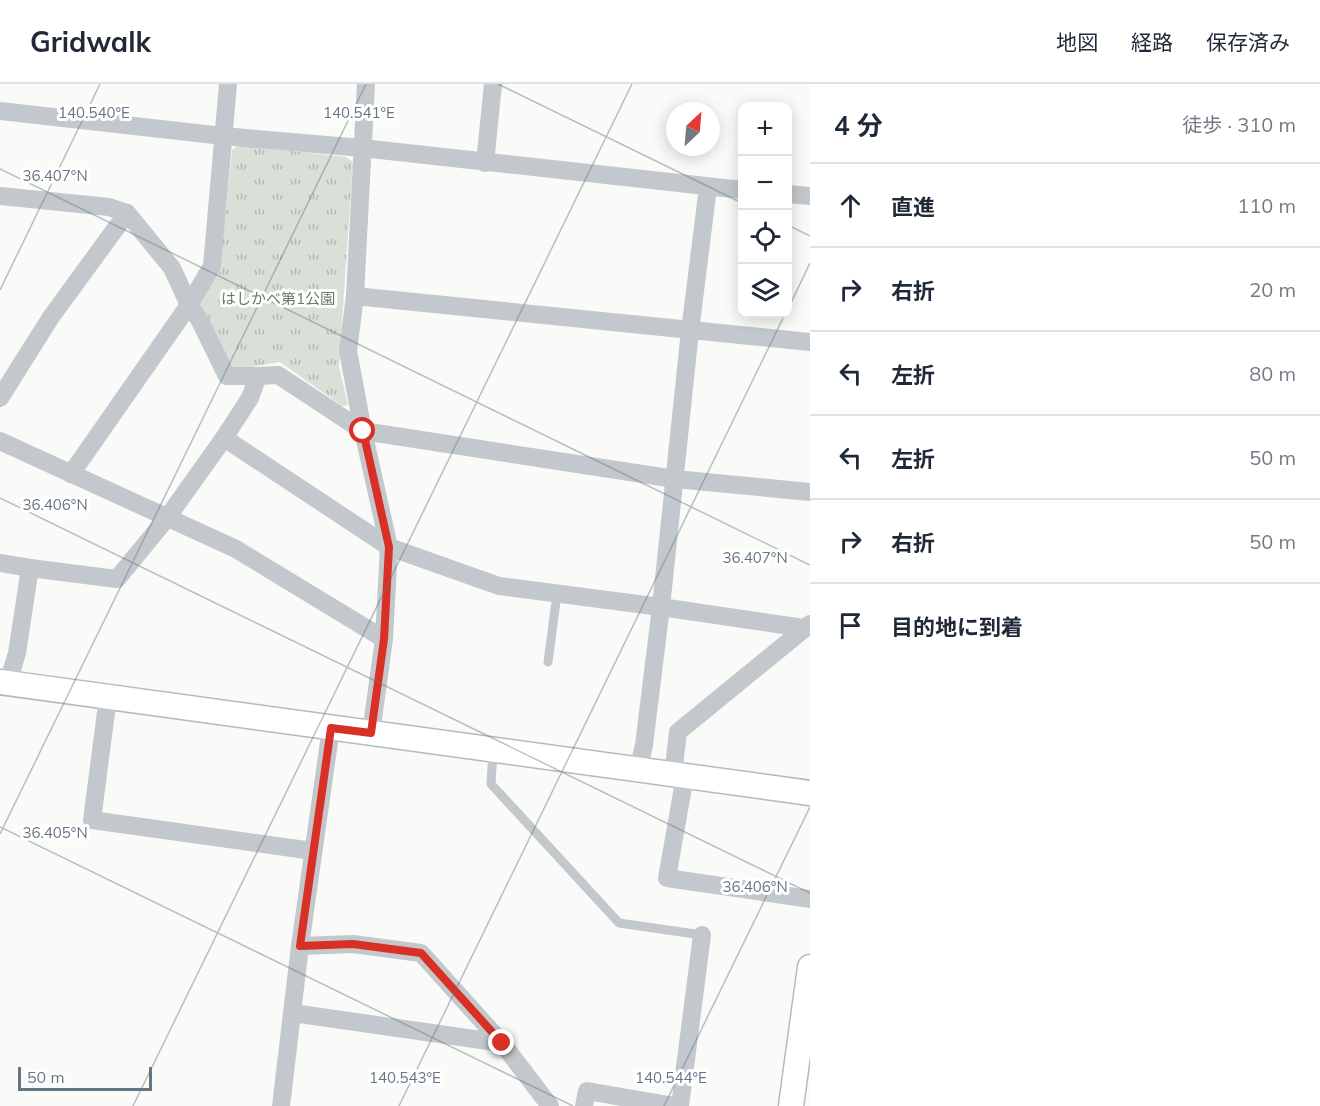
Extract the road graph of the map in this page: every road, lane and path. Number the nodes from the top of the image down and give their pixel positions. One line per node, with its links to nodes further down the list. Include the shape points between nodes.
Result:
1 (228, 84): 5 (street)
2 (366, 84): 6 (street)
3 (493, 84): 7 (street)
4 (0, 111): 5 (street)
5 (223, 136): 6 (street); 15 (street, via 212,266)
6 (362, 148): 7 (street); 14 (street)
7 (485, 163): 8 (street)
8 (708, 187): 9 (street); 16 (street)
9 (738, 190)
10 (792, 194): 12 (street)
11 (0, 196): 13 (street, via 109,207)
12 (810, 196)
13 (127, 213): 15 (street, via 172,268); 19 (street, via 51,317)
14 (355, 297): 16 (street); 20 (street, via 348,351)
15 (189, 305): 18 (street, via 227,376); 23 (street)
16 (690, 331): 17 (street); 24 (street)
17 (810, 342)
18 (258, 376): 20 (street, via 278,375); 21 (street, via 250,398)
19 (0, 398)
20 (363, 431): 24 (street); 27 (street)
21 (224, 438): 26 (street); 27 (street)
22 (0, 441): 23 (street)
23 (71, 474): 26 (street)
24 (675, 479): 25 (street); 31 (street)
25 (810, 492)
26 (166, 518): 29 (street, via 117,579); 33 (street, via 236,549)
27 (389, 547): 30 (street, via 499,586); 33 (street)
28 (0, 563): 29 (street)
29 (30, 568): 35 (street, via 17,653)
30 (557, 594): 31 (street); 34 (lane)
31 (661, 607): 32 (street); 40 (street)
32 (807, 626): 41 (street, via 678,732)
33 (384, 639): 38 (street)
34 (548, 662)
35 (4, 683): 36 (street)
36 (108, 697): 37 (street); 43 (street, via 92,820)
37 (331, 728): 38 (street); 43 (street)
38 (371, 733): 39 (street)
39 (493, 750): 40 (street); 45 (lane, via 491,784 619,923)
40 (638, 770): 41 (street)
41 (679, 775): 42 (street); 44 (street, via 667,878)
42 (810, 793)
43 (313, 851): 46 (street)
44 (810, 899)
45 (702, 935): 55 (street)
46 (300, 946): 49 (street); 50 (street, via 353,944 421,953)
47 (810, 967): 48 (street)
48 (808, 992): 56 (street)
49 (293, 1013): 50 (street); 51 (street)
50 (502, 1043): 52 (street)
51 (281, 1106)
52 (550, 1106)
53 (584, 1106): 54 (street, via 587,1090)
54 (675, 1106)
55 (680, 1106)
56 (791, 1106)

